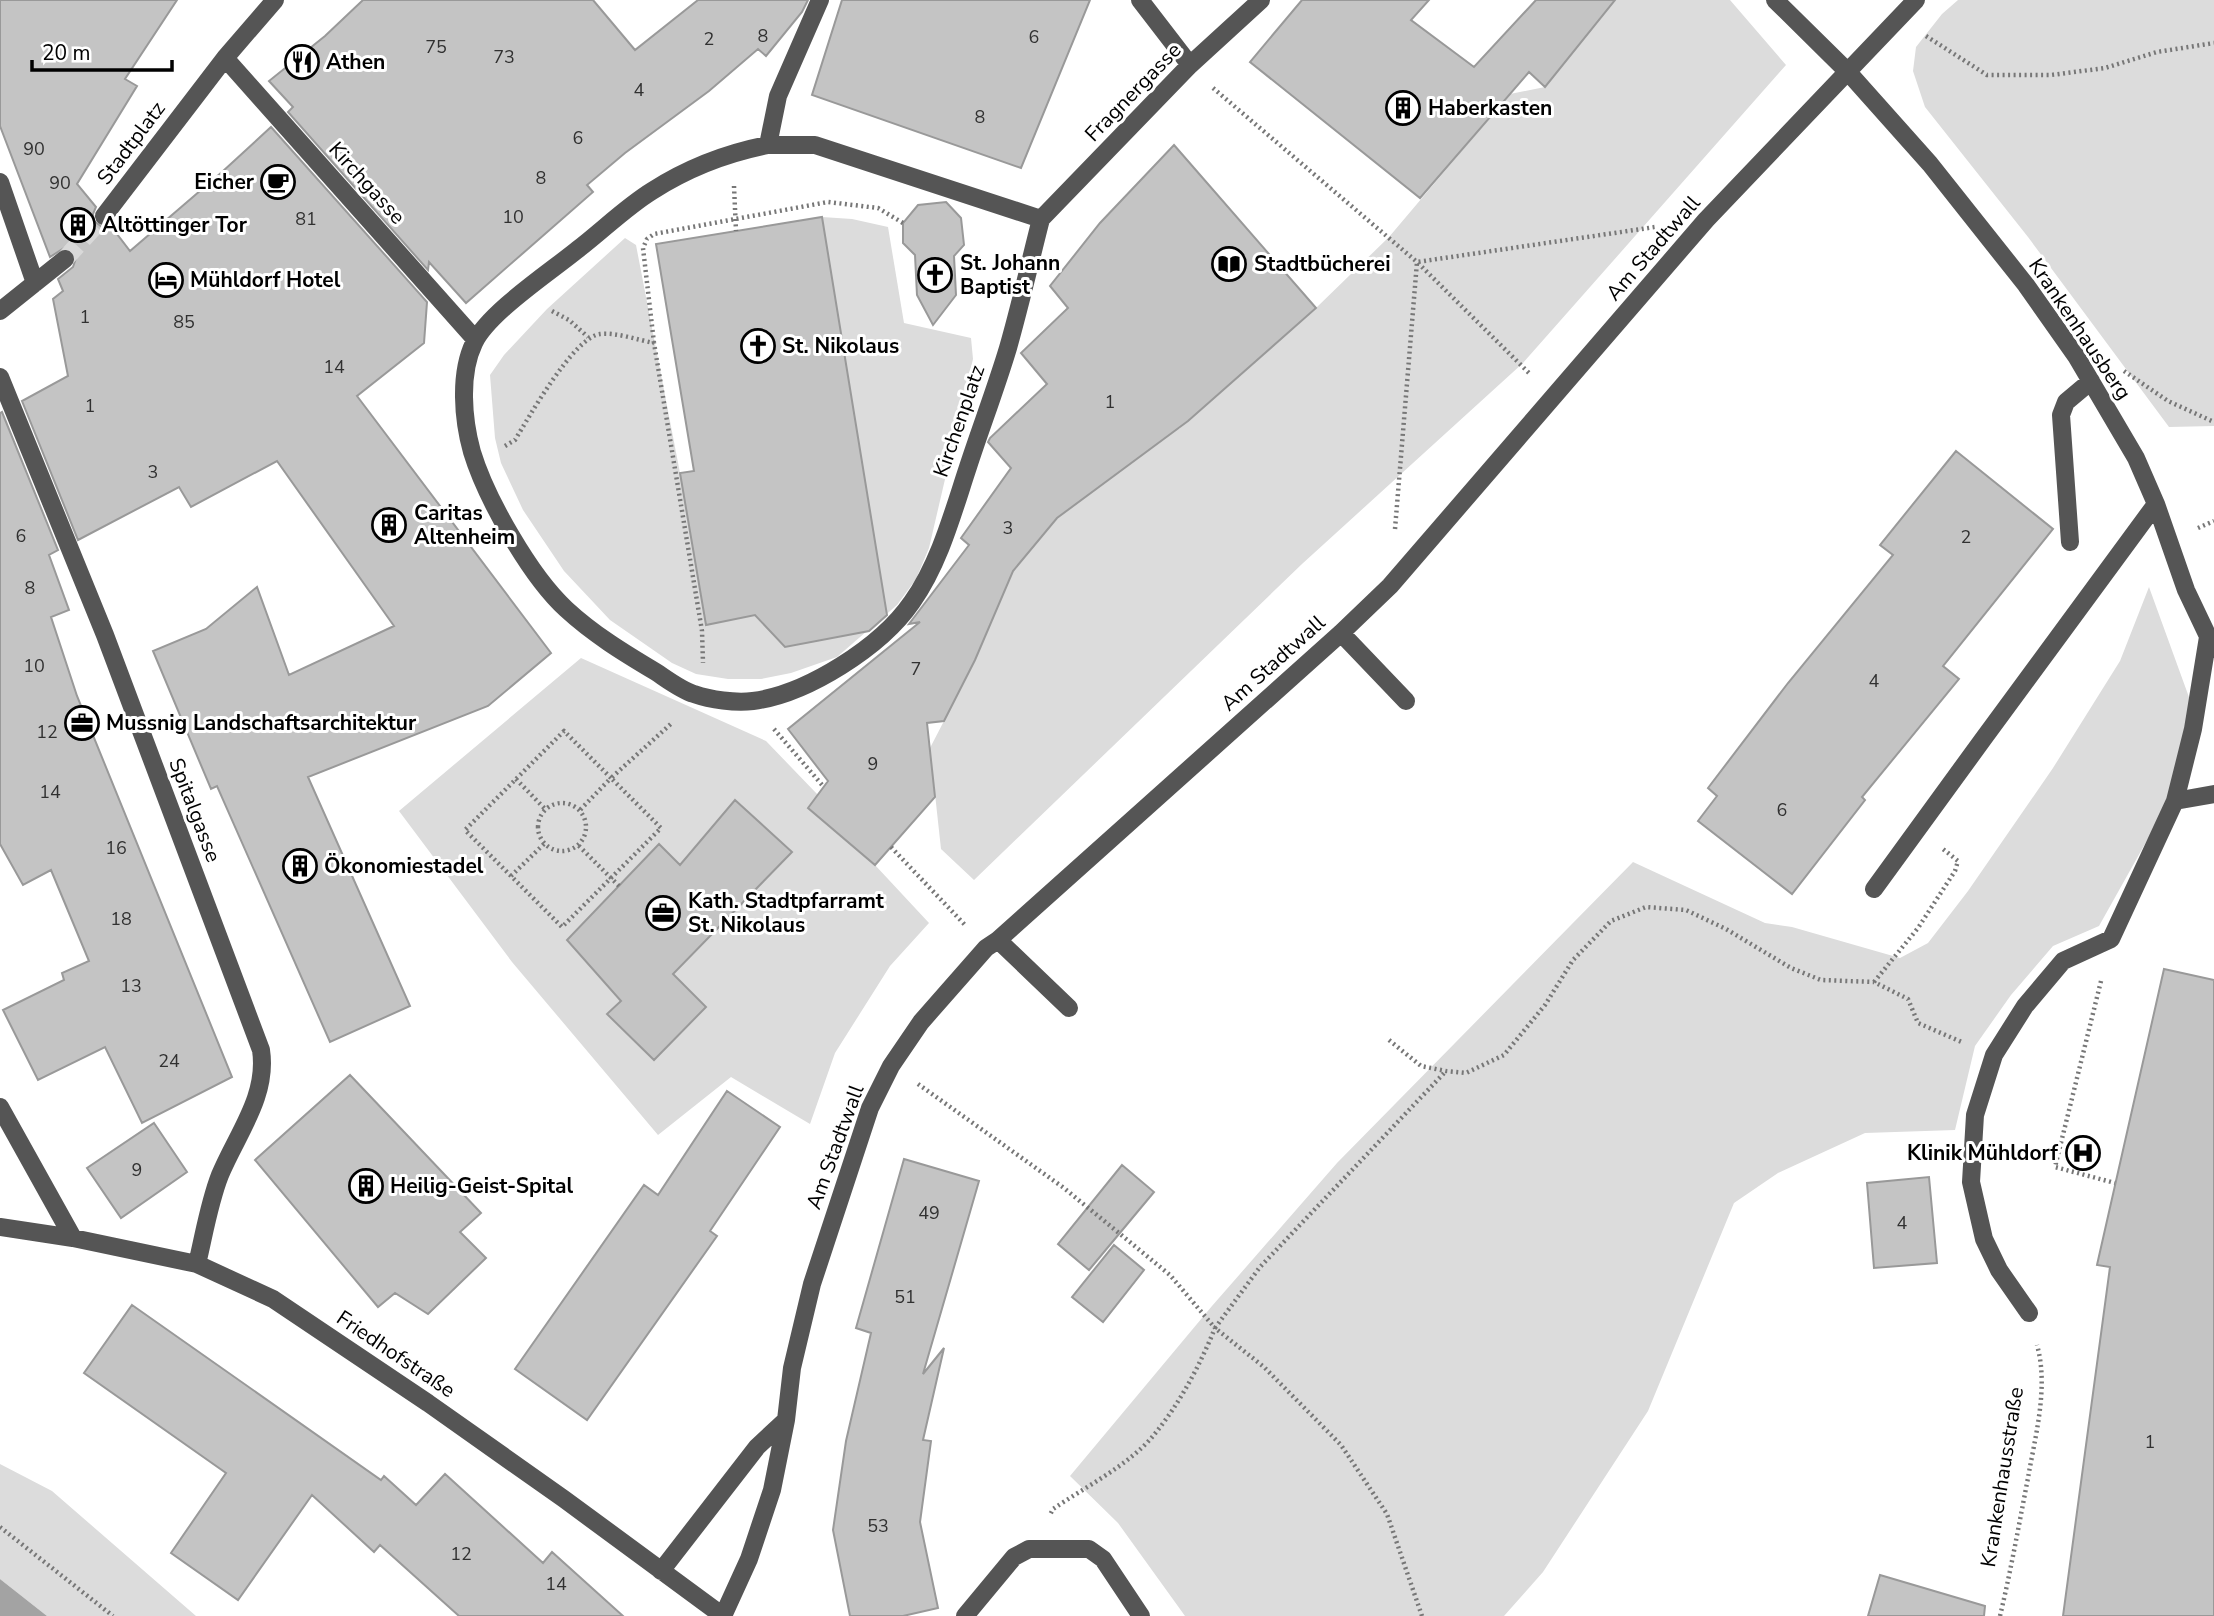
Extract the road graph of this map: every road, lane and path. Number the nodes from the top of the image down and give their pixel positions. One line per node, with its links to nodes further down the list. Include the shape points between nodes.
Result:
1 (275, 0): 9 (street, Stadtplatz)
2 (820, 0): 12 (street, via 778,96)
3 (1140, 0): 10 (street)
4 (1261, 0): 10 (street, Fragnergasse)
5 (1775, 0): 11 (street, Krankenhausberg)
6 (1916, 0): 7 (street, Am Stadtwall)
7 (1901, 16): 8 (path, via 1987,75 2051,75 2105,68 2157,52); 11 (street, Am Stadtwall)
8 (2214, 43)
9 (225, 58): 15 (street, Stadtplatz); 28 (street, Kirchgasse)
10 (1190, 65): 16 (street, Fragnergasse); 22 (path, via 1223,99)
11 (1848, 72): 18 (street, Am Stadtwall); 29 (street, Krankenhausberg, via 1930,164)
12 (768, 145): 16 (street, via 816,145); 28 (street, via 707,162 652,191 498,314)
13 (0, 182): 23 (street)
14 (734, 198): 17 (path)
15 (104, 216)
16 (1041, 219): 41 (street, Kirchenplatz, via 1008,348 941,548 912,603 846,664)
17 (735, 220): 19 (path, via 828,202 878,208); 20 (path); 27 (path, via 647,239 643,248)
18 (1706, 220): 22 (path); 32 (street, Am Stadtwall)
19 (903, 223)
20 (736, 231)
21 (65, 258): 23 (street)
22 (1417, 262): 32 (path); 37 (path)
23 (35, 283): 25 (street)
24 (547, 309): 26 (path)
25 (0, 311)
26 (588, 337): 27 (path, via 601,334); 34 (path, via 515,440)
27 (654, 343): 40 (path, via 702,631 703,665)
28 (472, 346): 34 (street, Kirchenplatz, via 464,386)
29 (2076, 356): 31 (street, Krankenhausberg); 33 (path, via 2127,372 2168,401)
30 (0, 377): 70 (street, Spitalgasse, via 105,635 261,1050 258,1097 220,1177)
31 (2091, 381): 35 (street, Krankenhausberg, via 2136,458); 36 (street, via 2066,402 2061,415)
32 (1553, 398): 37 (street, Am Stadtwall)
33 (2214, 422)
34 (476, 461): 40 (street, Kirchenplatz, via 528,563 564,607 612,646)
35 (2156, 504): 39 (street, Krankenhausberg, via 2186,590); 50 (street)
36 (2070, 542)
37 (1390, 586): 38 (street, Am Stadtwall)
38 (1341, 633): 42 (street); 59 (street, Am Stadtwall)
39 (2211, 643): 47 (street)
40 (692, 694): 41 (street, Kirchenplatz, via 723,700); 43 (path, via 690,707)
41 (772, 697): 45 (path, via 774,728)
42 (1406, 702)
43 (611, 778): 44 (path, via 564,731); 49 (path); 55 (path, via 661,828)
44 (516, 779): 48 (path); 54 (path, via 465,830)
45 (823, 786)
46 (2214, 794): 47 (street)
47 (2175, 801): 58 (street)
48 (546, 810): 49 (path, via 562,804); 51 (path, via 538,826)
49 (579, 811): 52 (path, via 585,828)
50 (1918, 827): 57 (street); 60 (path, via 1958,861 1918,928)
51 (544, 844): 52 (path, via 561,851); 54 (path)
52 (578, 845): 55 (path)
53 (891, 847): 59 (path)
54 (511, 876): 55 (path, via 562,927)
55 (611, 878): 56 (path)
56 (619, 886)
57 (1874, 889)
58 (2112, 939): 67 (path, via 2055,1167); 71 (street, via 2063,961 2025,1006 1993,1055 1975,1115 1970,1182 1984,1239 1998,1270)
59 (992, 944): 61 (street); 64 (street, Am Stadtwall, via 922,1022)
60 (1874, 982): 63 (path, via 1908,999 1918,1023); 65 (path, via 1821,980 1686,910 1646,907 1611,920 1573,960 1545,1005 1504,1055 1466,1073)
61 (1069, 1008)
62 (1389, 1040): 65 (path, via 1421,1066)
63 (1954, 1040)
64 (891, 1066): 72 (path, via 1064,1188 1170,1275); 73 (street, Am Stadtwall, via 870,1108 812,1284 792,1368)
65 (1446, 1072): 72 (path, via 1260,1267)
66 (0, 1107): 69 (street)
67 (2115, 1183)
68 (0, 1227): 69 (street, Friedhofstraße)
69 (73, 1238): 70 (street, Friedhofstraße)
70 (197, 1264): 76 (street, Friedhofstraße, via 284,1306 439,1410)
71 (2029, 1314): 82 (path, Krankenhausstraße, via 2040,1356 2041,1389)
72 (1215, 1328): 75 (path, via 1201,1363 1153,1436 1053,1509); 81 (path, via 1264,1367 1342,1445 1387,1514)
73 (786, 1420): 76 (street, via 757,1447); 78 (street, Am Stadtwall, via 772,1490 749,1559)
74 (0, 1527): 77 (path)
75 (1029, 1549): 79 (street, via 1014,1557); 80 (street, via 1089,1549 1103,1559)
76 (661, 1571): 78 (street, Friedhofstraße)
77 (113, 1616)
78 (723, 1616)
79 (965, 1616)
80 (1141, 1616)
81 (1422, 1616)
82 (2000, 1616)

